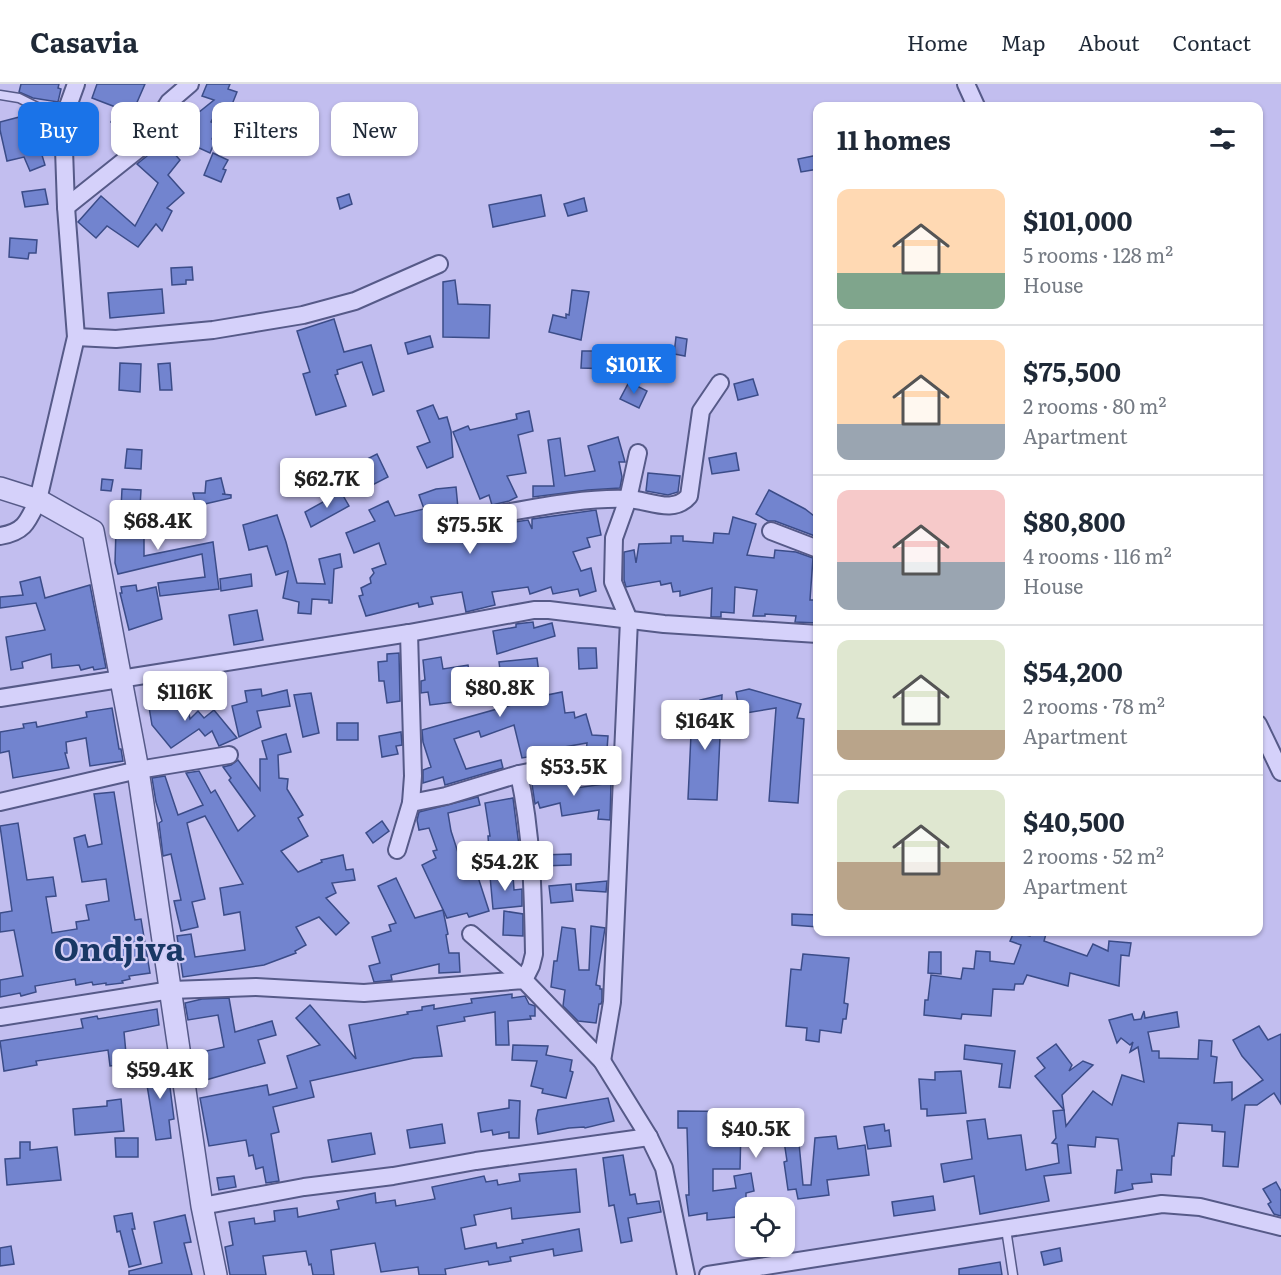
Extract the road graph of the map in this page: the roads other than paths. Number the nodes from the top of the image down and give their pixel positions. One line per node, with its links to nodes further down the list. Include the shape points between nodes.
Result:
1 (76, 84): 6 (street)
2 (190, 84): 9 (street, via 169,102 140,148)
3 (966, 84): 7 (street)
4 (0, 95): 5 (lane)
5 (27, 102)
6 (70, 102)
7 (974, 102)
8 (64, 156): 9 (street)
9 (66, 207): 11 (street)
10 (439, 264): 11 (street, via 355,301 303,315 213,330 116,339)
11 (76, 337): 16 (street)
12 (720, 383): 15 (street, via 701,411 689,496 674,506)
13 (638, 453): 15 (street)
14 (0, 488): 16 (street)
15 (628, 499): 17 (street); 21 (street, via 614,538 613,582)
16 (38, 500): 19 (street, via 27,524 12,534); 24 (street, via 93,531)
17 (470, 519)
18 (771, 531): 20 (street)
19 (0, 536)
20 (813, 547)
21 (629, 620): 22 (street, via 534,610); 23 (street); 39 (street, via 612,1002)
22 (409, 633): 24 (street); 33 (street)
23 (813, 634)
24 (122, 678): 25 (street); 29 (street)
25 (0, 698)
26 (1263, 734): 30 (street)
27 (229, 755): 29 (street)
28 (585, 767): 31 (street)
29 (138, 770): 32 (street); 37 (street)
30 (1281, 772)
31 (519, 774): 33 (street); 36 (street, via 532,868 534,954)
32 (0, 802)
33 (411, 803): 34 (street)
34 (397, 850)
35 (471, 934): 36 (street)
36 (524, 980): 37 (street, via 364,993 256,987); 39 (street)
37 (171, 990): 38 (street); 41 (street)
38 (0, 1017)
39 (602, 1061): 40 (street)
40 (649, 1137): 41 (street, via 304,1187); 45 (street, via 664,1168)
41 (202, 1206): 44 (street)
42 (1281, 1227): 43 (street, via 1185,1204 1162,1204)
43 (1006, 1228): 46 (street); 47 (lane)
44 (216, 1275)
45 (686, 1275)
46 (712, 1275)
47 (1013, 1275)

